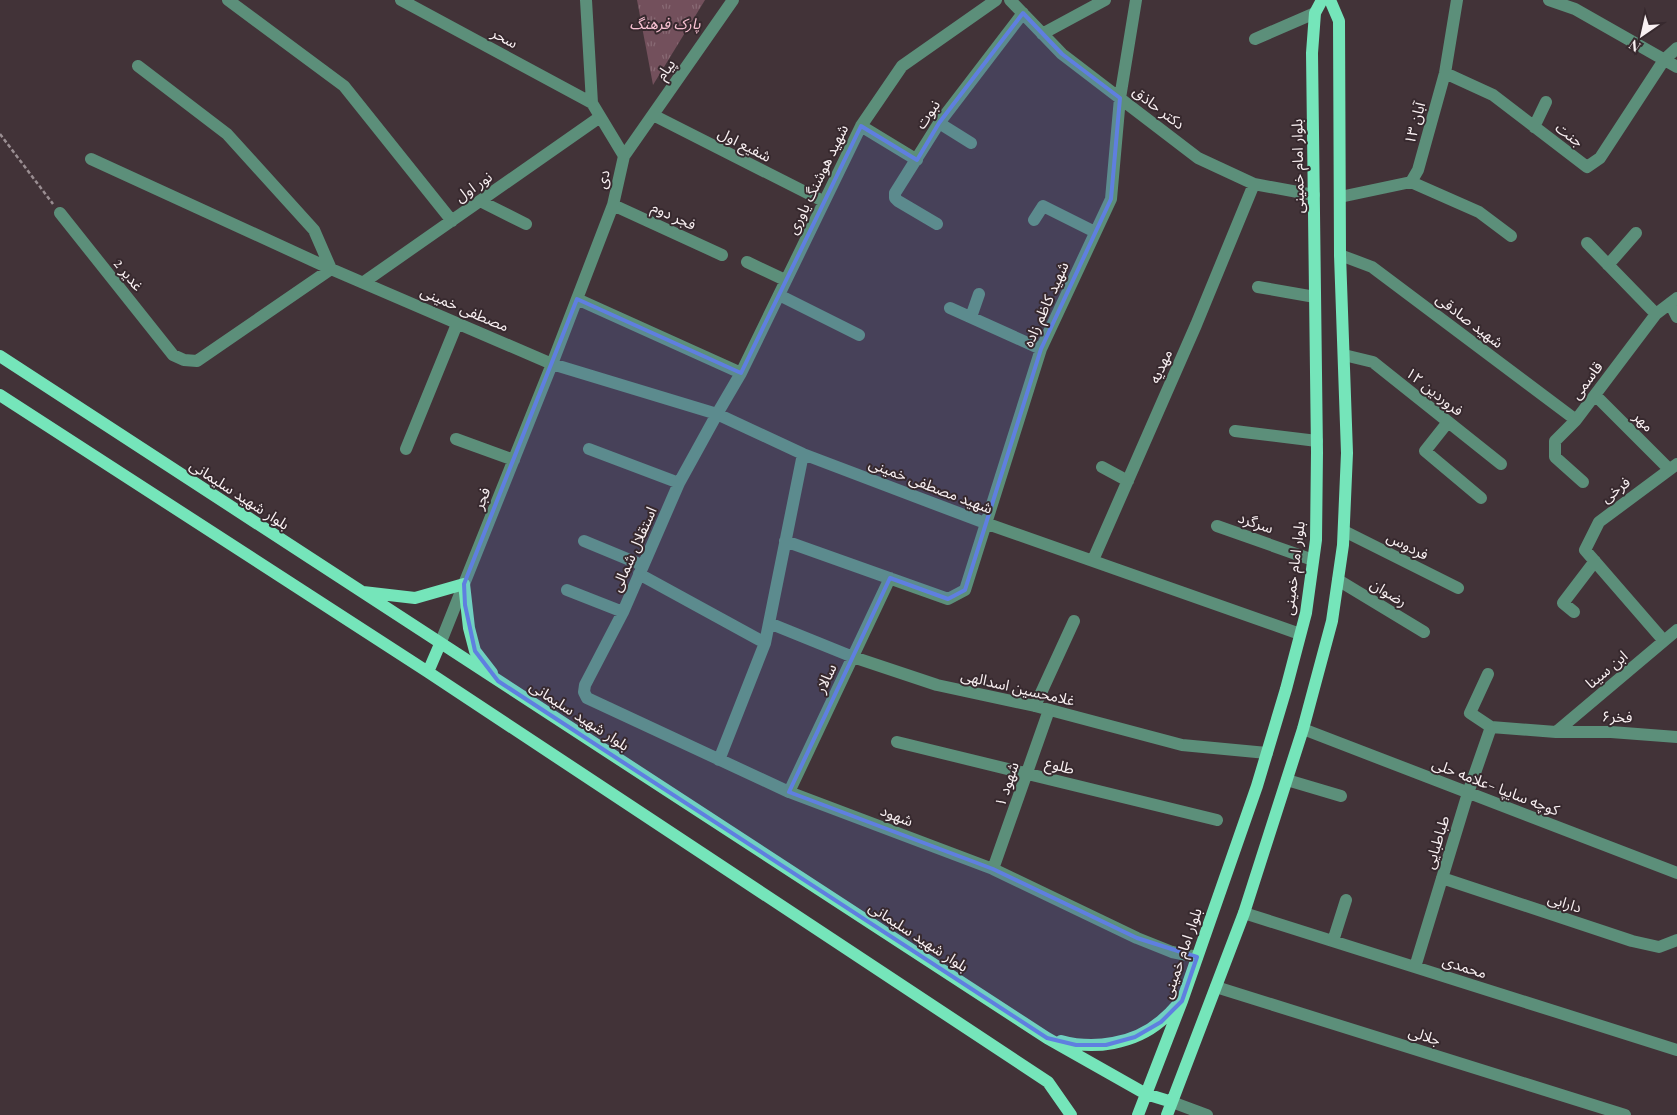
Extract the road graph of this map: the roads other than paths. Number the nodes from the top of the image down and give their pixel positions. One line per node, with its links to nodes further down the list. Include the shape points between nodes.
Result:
1 (228, 0): 44 (street, via 344,86)
2 (401, 0): 25 (street, سحر)
3 (586, 0): 25 (street, دی)
4 (733, 0): 26 (street, پیام)
5 (996, 0): 29 (street, شهید هوشنگ یاوری, via 902,66)
6 (1010, 0): 14 (street, دکتر حاذق)
7 (1106, 0): 16 (street)
8 (1136, 0): 23 (street)
9 (1322, 0): 15 (main road, بلوار امام خمینی)
10 (1330, 0): 38 (main road, via 1339,21)
11 (1457, 0): 22 (street, ۱۳ آبان)
12 (1549, 0): 13 (street)
13 (1571, 5): 19 (street)
14 (1023, 13): 16 (street, دکتر حاذق); 28 (street, نبوت)
15 (1315, 14): 17 (street); 37 (main road, بلوار امام خمینی, via 1312,53)
16 (1042, 34): 23 (street, دکتر حاذق, via 1062,54)
17 (1255, 39)
18 (1677, 48): 19 (street)
19 (1664, 60): 21 (street); 30 (street, جنت, via 1600,158 1587,167)
20 (138, 66): 55 (street, via 227,134 314,230)
21 (1677, 67)
22 (1445, 73): 30 (street, جنت, via 1493,95); 35 (street, ۱۳ آبان, via 1418,170)
23 (1120, 98): 36 (street, دکتر حاذق, via 1198,158); 47 (street, شهید کاظم زاده, via 1111,199)
24 (1546, 102): 30 (street)
25 (592, 104): 27 (street, دی)
26 (653, 115): 32 (street, پیام); 40 (street, شفیع اول)
27 (600, 117): 32 (street, دی); 39 (street, نور اول)
28 (939, 123): 31 (street); 34 (street, نبوت)
29 (861, 126): 34 (street); 40 (street, شهید هوشنگ یاوری)
30 (1534, 127)
31 (971, 143)
32 (624, 156): 41 (street, دی)
33 (91, 159): 55 (street, مصطفی خمینی)
34 (917, 160): 46 (street, نبوت, via 895,192 895,198)
35 (1411, 182): 38 (street); 49 (street, via 1479,212)
36 (1254, 184): 37 (street, دکتر حاذق); 90 (street, مهدیه)
37 (1314, 195): 61 (main road, بلوار امام خمینی)
38 (1340, 197): 52 (main road)
39 (480, 201): 44 (street, نور اول); 45 (street)
40 (823, 202): 56 (street, شهید هوشنگ یاوری)
41 (613, 205): 51 (street, فجر دوم); 62 (street, دی)
42 (60, 213): 55 (street, غدير 2, via 173,355 184,360 197,361)
43 (1034, 220): 47 (street, via 1043,206)
44 (452, 221): 57 (street, نور اول)
45 (526, 224)
46 (937, 224)
47 (1095, 232): 70 (street, شهید کاظم زاده)
48 (1636, 233): 54 (street)
49 (1511, 236)
50 (1587, 243): 54 (street)
51 (722, 255)
52 (1340, 255): 71 (main road); 78 (street, شهید صادقی, via 1372,267)
53 (747, 262): 56 (street)
54 (1608, 265): 65 (street)
55 (331, 268): 57 (street, مصطفی خمینی)
56 (785, 280): 60 (street, شهید هوشنگ یاوری)
57 (364, 282): 68 (street, مصطفی خمینی)
58 (1258, 287): 61 (street)
59 (979, 294): 66 (street)
60 (778, 295): 69 (street); 74 (street, شهید هوشنگ یاوری)
61 (1315, 297): 82 (main road, بلوار امام خمینی)
62 (577, 299): 73 (street, دی); 74 (street)
63 (1673, 301): 65 (street, قاسمی); 67 (street)
64 (950, 308): 66 (street)
65 (1656, 314): 76 (street, قاسمی)
66 (971, 317): 70 (street)
67 (1677, 317)
68 (457, 324): 73 (street, مصطفی خمینی); 83 (street)
69 (859, 335)
70 (1041, 349): 94 (street, شهید کاظم زاده)
71 (1344, 355): 79 (street, ۱۲ فروردین, via 1373,362); 96 (main road, via 1347,453)
72 (0, 356): 108 (main road, بلوار شهید سلیمانی)
73 (552, 364): 77 (street, شهید مصطفی خمینی); 86 (street, فجر)
74 (741, 373): 77 (street, شهید هوشنگ یاوری)
75 (0, 395): 120 (main road)
76 (1595, 395): 78 (street, قاسمی); 89 (street, مهر)
77 (717, 414): 85 (street, شهید مصطفی خمینی); 92 (street, استقلال شمالی)
78 (1576, 420): 91 (street, قاسمی, via 1555,441 1555,457)
79 (1448, 422): 87 (street, ۱۲ فروردین); 93 (street, via 1425,451)
80 (1235, 431): 82 (street)
81 (456, 439): 86 (street)
82 (1316, 441): 100 (main road, بلوار امام خمینی)
83 (406, 449)
84 (589, 449): 92 (street)
85 (802, 454): 94 (street, شهید مصطفی خمینی); 98 (street)
86 (514, 460): 105 (street, فجر)
87 (1501, 464)
88 (1102, 467): 90 (street)
89 (1673, 467): 101 (street, فرخی, via 1599,522 1585,550)
90 (1128, 481): 99 (street, مهدیه)
91 (1583, 482)
92 (679, 483): 102 (street, استقلال شمالی)
93 (1481, 498)
94 (985, 522): 99 (street, شهید مصطفی خمینی); 103 (street, شهید کاظم زاده, via 965,590 948,599)
95 (1217, 526): 100 (street, سرگرد)
96 (1344, 531): 104 (main road); 106 (street, فردوس)
97 (584, 541): 102 (street)
98 (785, 541): 103 (street, شهید کاظم زاده); 112 (street)
99 (1093, 560): 115 (street, شهید مصطفی خمینی)
100 (1313, 560): 115 (main road, بلوار امام خمینی)
101 (1595, 562): 110 (street, via 1563,604); 116 (street)
102 (641, 569): 109 (street, استقلال شمالی); 117 (street)
103 (890, 578): 119 (street, سالار)
104 (1338, 580): 114 (street, رضوان); 127 (main road, via 1332,621)
105 (464, 584): 108 (main road, via 415,598); 118 (street, فجر); 122 (main road, via 475,651)
106 (1458, 588)
107 (567, 590): 109 (street)
108 (360, 592): 118 (main road, بلوار شهید سلیمانی)
109 (623, 612): 123 (street, استقلال شمالی, via 585,685)
110 (1574, 612)
111 (1074, 621): 124 (street)
112 (769, 623): 117 (street); 119 (street, غلامحسین اسدالهی)
113 (1677, 630): 116 (street, ابن سینا)
114 (1424, 632)
115 (1300, 634): 131 (main road, بلوار امام خمینی)
116 (1664, 641): 128 (street, ابن سینا)
117 (765, 643): 132 (street)
118 (440, 644): 120 (main road); 122 (main road, بلوار شهید سلیمانی)
119 (852, 658): 124 (street, غلامحسین اسدالهی, via 937,685); 135 (street, سالار)
120 (428, 672): 154 (main road, via 1048,1082)
121 (1488, 674): 126 (street, via 1470,713)
122 (498, 681): 150 (main road, بلوار شهید سلیمانی)
123 (587, 698): 132 (street, شهود)
124 (1035, 706): 125 (street, غلامحسین اسدالهی)
125 (1049, 710): 131 (street, غلامحسین اسدالهی, via 1182,746); 133 (street, شهود ۱)
126 (1491, 727): 128 (street, فخر۶); 136 (street, طباطبایی)
127 (1303, 729): 134 (main road); 136 (street, کوچه سایپا -علامه حلی)
128 (1556, 732): 129 (street, فخر۶)
129 (1677, 737)
130 (897, 742): 133 (street, طلوع)
131 (1267, 753): 146 (main road, بلوار امام خمینی)
132 (719, 760): 135 (street, شهود)
133 (1027, 774): 138 (street, طلوع); 139 (street, شهود ۱)
134 (1287, 780): 137 (street); 143 (main road)
135 (790, 792): 139 (street, شهود)
136 (1468, 793): 140 (street, کوچه سایپا -علامه حلی); 141 (street, طباطبایی)
137 (1341, 796)
138 (1216, 820)
139 (993, 869): 146 (street, شهود, via 1136,938 1172,952)
140 (1677, 874)
141 (1442, 878): 144 (street, دارابی, via 1632,941 1659,947); 147 (street, طباطبایی)
142 (1346, 900): 145 (street)
143 (1244, 913): 145 (street, محمدی); 148 (main road)
144 (1677, 940)
145 (1333, 941): 147 (street, محمدی)
146 (1197, 957): 149 (main road, بلوار امام خمینی)
147 (1415, 968): 151 (street, محمدی)
148 (1216, 987): 153 (main road); 158 (street, جلالی)
149 (1182, 1001): 150 (main road, via 1161,1022 1135,1037 1106,1045 1076,1045); 152 (main road, بلوار امام خمینی)
150 (1047, 1038): 152 (main road, بلوار شهید سلیمانی)
151 (1677, 1050)
152 (1146, 1094): 153 (main road, بلوار شهید سلیمانی); 155 (main road, بلوار امام خمینی)
153 (1172, 1102): 156 (main road); 157 (street)
154 (1071, 1115)
155 (1138, 1115)
156 (1167, 1115)
157 (1207, 1115)
158 (1625, 1115)

